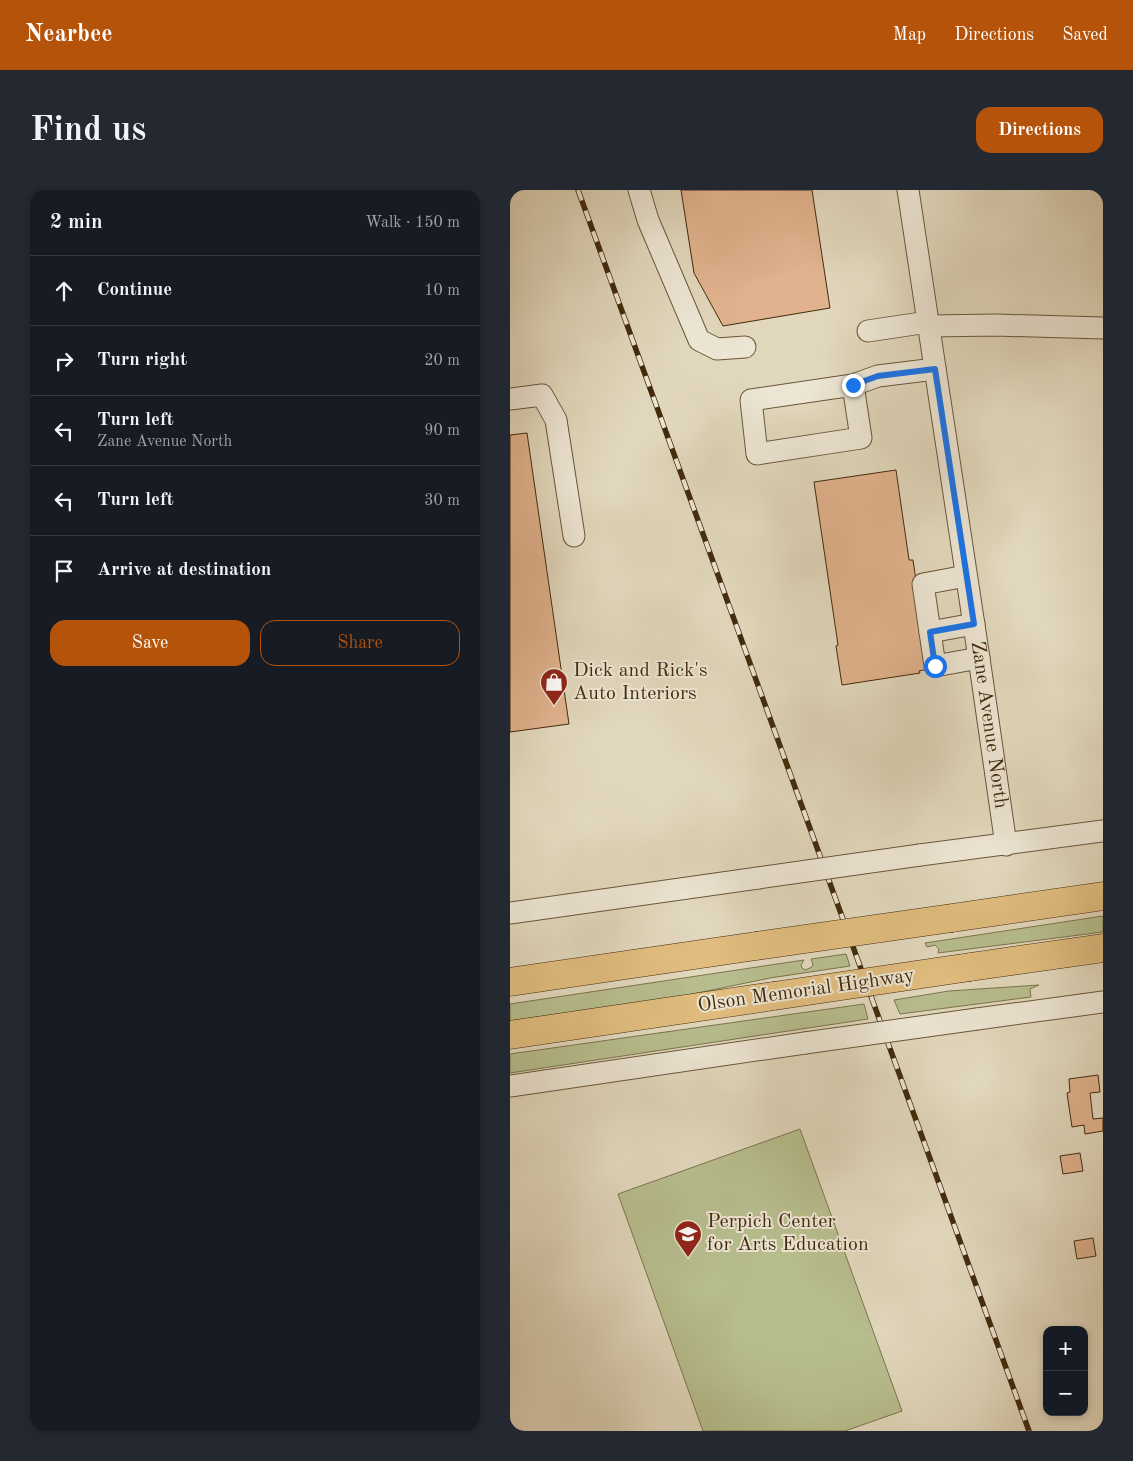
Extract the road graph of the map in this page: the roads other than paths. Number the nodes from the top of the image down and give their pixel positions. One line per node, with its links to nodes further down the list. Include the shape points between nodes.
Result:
1 (639, 190): 6 (street, via 648,220 700,340 717,349)
2 (908, 190): 3 (street, Zane Avenue North)
3 (928, 324): 4 (street); 5 (street); 7 (street, Zane Avenue North)
4 (1103, 328)
5 (868, 331)
6 (745, 347)
7 (935, 369): 8 (street, via 878,376); 11 (street, Zane Avenue North)
8 (853, 385): 8 (street, via 750,400 757,454 861,438)
9 (510, 400): 10 (street, via 542,395 556,420)
10 (574, 536)
11 (966, 576): 12 (street, Zane Avenue North); 13 (street, via 923,584)
12 (974, 624): 13 (street); 14 (street, Zane Avenue North)
13 (930, 632): 14 (street, via 935,666)
14 (979, 658): 16 (street, Zane Avenue North)
15 (1103, 831): 16 (street)
16 (1006, 845): 18 (street, bridge)
17 (1103, 896): 20 (highway, bridge)
18 (510, 913)
19 (1103, 948): 22 (highway, Olson Memorial Highway, bridge)
20 (510, 982)
21 (1103, 1002): 23 (street, bridge)
22 (510, 1035)
23 (510, 1086)

